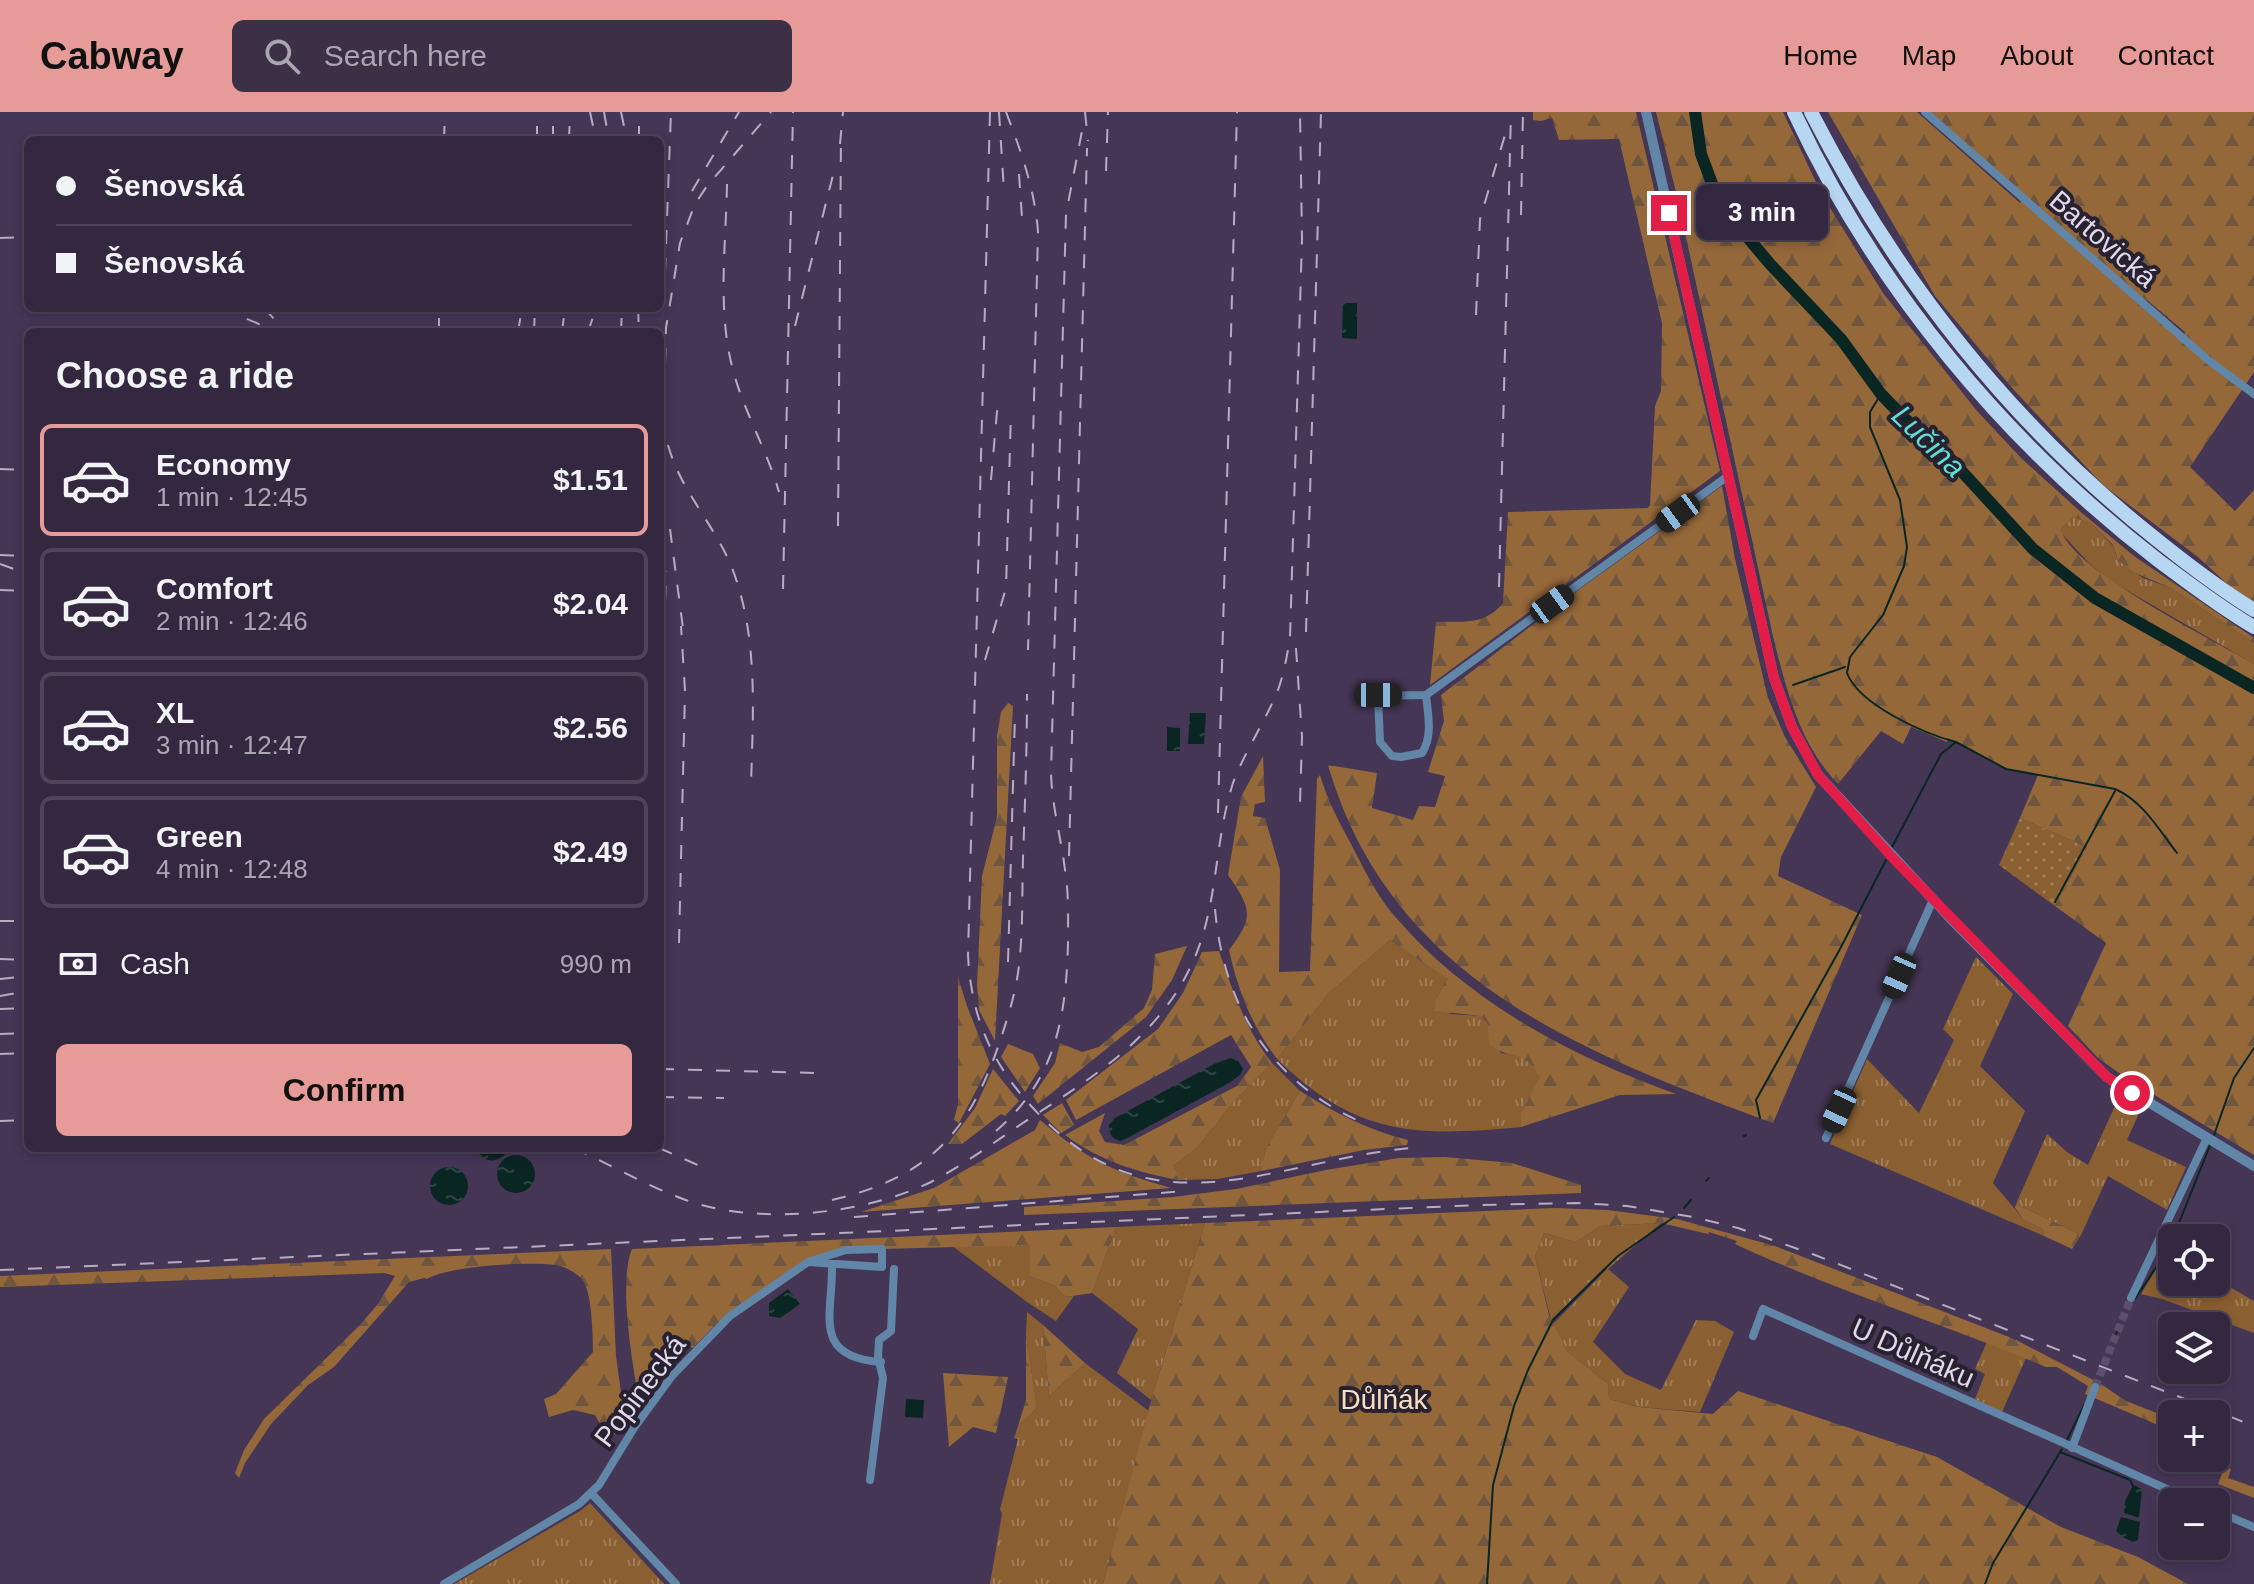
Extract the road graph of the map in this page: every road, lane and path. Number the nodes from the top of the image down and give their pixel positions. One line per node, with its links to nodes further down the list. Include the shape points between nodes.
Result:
1 (1646, 112): 6 (street)
2 (1794, 112): 8 (highway, via 1847,210 1897,287 1995,411 2136,543)
3 (1811, 112): 7 (highway, via 1885,242 2006,400 2107,500)
4 (1925, 112): 5 (street, Bartovická, via 2208,360)
5 (2254, 394)
6 (1728, 476): 9 (street); 10 (street, via 1774,678 1803,751 1844,805)
7 (2254, 610)
8 (2254, 627)
9 (1426, 695): 9 (street, via 1374,696 1380,742 1392,756 1422,753 1426,747)
10 (1933, 900): 11 (street); 12 (street, via 2107,1077)
11 (1826, 1138)
12 (2207, 1138): 13 (street); 17 (street)
13 (2254, 1166)
14 (808, 1262): 15 (street); 15 (street, Popinecká, via 846,1250 882,1249 882,1267); 22 (street, Popinecká, via 730,1316 672,1376)
15 (832, 1266): 19 (street, via 832,1341 850,1355)
16 (894, 1269): 19 (street, via 891,1331 879,1340)
17 (2131, 1298)
18 (1753, 1336): 23 (street, U Důlňáku, via 1763,1309)
19 (881, 1362): 24 (street)
20 (2095, 1387): 23 (street)
21 (630, 1402): 22 (street)
22 (634, 1428): 26 (street, Popinecká)
23 (2072, 1448): 25 (street, U Důlňáku)
24 (870, 1480)
25 (2164, 1488)
26 (591, 1493): 29 (street, Popinecká); 30 (street)
27 (2230, 1517): 28 (street)
28 (2254, 1527)
29 (444, 1584)
30 (676, 1584)

